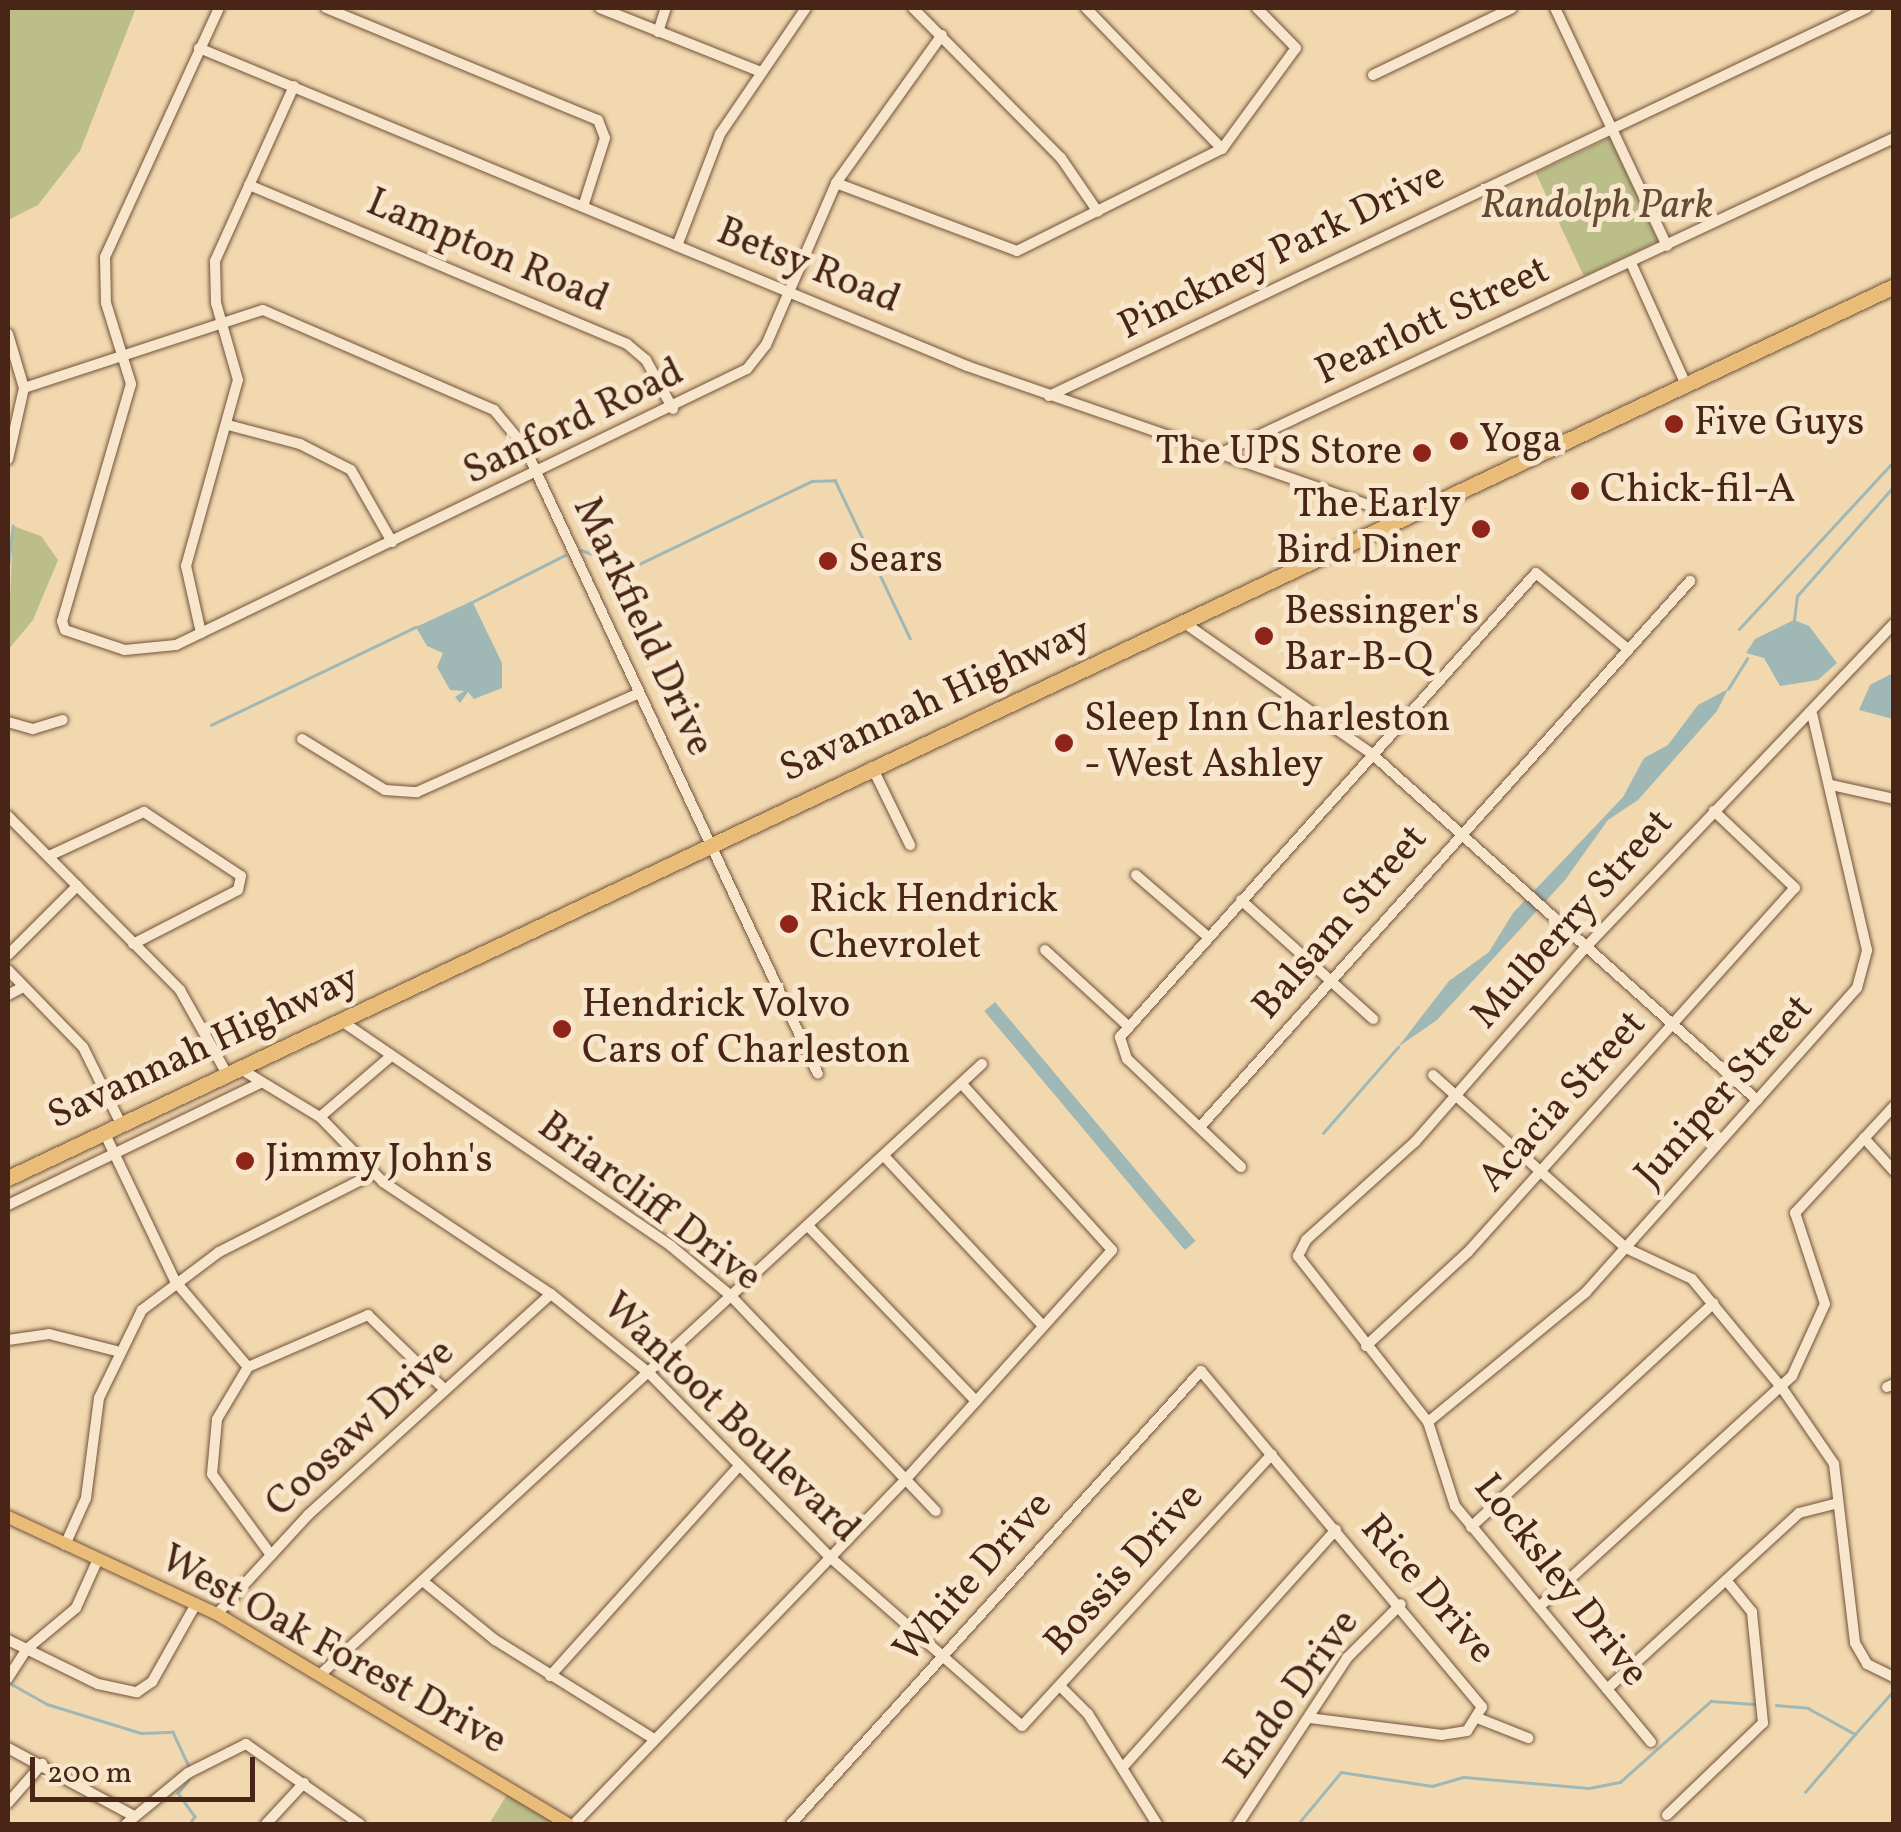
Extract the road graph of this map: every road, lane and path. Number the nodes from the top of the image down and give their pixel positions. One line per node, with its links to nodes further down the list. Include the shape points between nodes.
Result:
1 (219, 8): 14 (street)
2 (326, 8): 23 (street, via 598,120 606,138)
3 (600, 8): 12 (street)
4 (666, 8): 12 (street)
5 (806, 8): 15 (street)
6 (913, 8): 13 (street)
7 (1086, 8): 20 (street)
8 (1256, 8): 20 (street, via 1296,48)
9 (1512, 8): 16 (street)
10 (1555, 8): 18 (street)
11 (1867, 8): 18 (street, Pinckney Park Drive)
12 (658, 32): 15 (street)
13 (942, 35): 21 (street, Sanford Road); 24 (street, via 1060,158)
14 (199, 48): 17 (street, Betsy Road); 32 (street, via 105,256 106,303)
15 (761, 72): 25 (street, via 720,134)
16 (1373, 75)
17 (294, 86): 22 (street); 23 (street, Betsy Road)
18 (1612, 128): 26 (street); 35 (street, Pinckney Park Drive)
19 (1894, 138): 26 (street, Pearlott Street)
20 (1222, 148): 24 (street)
21 (836, 183): 24 (street, via 1010,252); 29 (street, Sanford Road)
22 (249, 185): 30 (street, via 216,261); 36 (street, Lampton Road, via 627,344 646,360)
23 (584, 208): 25 (street, Betsy Road)
24 (1098, 212)
25 (677, 246): 29 (street, Betsy Road)
26 (1667, 246): 27 (street, Pearlott Street)
27 (1631, 263): 33 (street); 38 (street, Pearlott Street)
28 (1894, 286): 33 (highway, Savannah Highway)
29 (790, 292): 35 (street, Betsy Road); 36 (street, Sanford Road, via 747,369)
30 (220, 323): 32 (street, Markfield Drive); 37 (street, via 237,364); 40 (street, Markfield Drive, via 252,311 279,313 480,399 510,425)
31 (8, 334): 34 (street)
32 (126, 357): 34 (street, Markfield Drive); 46 (street, Sanford Road, via 129,397 65,630 146,652)
33 (1686, 385): 41 (highway, Savannah Highway)
34 (24, 388): 39 (street)
35 (1049, 396): 38 (street, Betsy Road)
36 (672, 409): 40 (street, Sanford Road)
37 (228, 424): 42 (street, via 300,444 351,470); 46 (street, via 186,566)
38 (1214, 456): 41 (street, Betsy Road)
39 (8, 459)
40 (538, 473): 42 (street, Sanford Road); 48 (street, Markfield Drive)
41 (1402, 517): 44 (highway, Savannah Highway)
42 (392, 542): 46 (street, Sanford Road)
43 (1690, 581): 47 (street, Balsam Street)
44 (1182, 621): 53 (street); 54 (highway, Savannah Highway)
45 (1894, 624): 49 (street, Mulberry Street)
46 (201, 633)
47 (1628, 649): 53 (street, via 1536,573); 59 (street, Balsam Street)
48 (638, 692): 52 (street, via 418,792 385,790); 60 (street, Markfield Drive)
49 (1812, 714): 55 (street, Juniper Street); 57 (street, Mulberry Street)
50 (63, 720): 51 (street, via 33,729)
51 (8, 722)
52 (302, 739)
53 (1372, 754): 59 (street); 65 (street)
54 (871, 766): 60 (highway, Savannah Highway); 61 (street)
55 (1831, 785): 56 (street); 87 (street, Juniper Street, via 1866,966 1857,988)
56 (1894, 799)
57 (1714, 811): 68 (street, Mulberry Street); 78 (street, Acacia Street, via 1794,888)
58 (8, 816): 62 (street)
59 (1460, 834): 68 (street); 72 (street, Balsam Street)
60 (711, 844): 76 (highway, Savannah Highway); 82 (street, Markfield Drive)
61 (910, 845)
62 (49, 856): 64 (street); 67 (street, via 144,812 241,876 238,890)
63 (1136, 875): 66 (street)
64 (77, 886): 67 (street); 70 (street)
65 (1241, 900): 66 (street); 72 (street)
66 (1208, 937): 77 (street)
67 (132, 944): 81 (street, via 180,990)
68 (1585, 948): 78 (street); 86 (street, Mulberry Street)
69 (1045, 950): 77 (street)
70 (8, 956)
71 (8, 970): 73 (street)
72 (1330, 982): 75 (street); 91 (street, Balsam Street)
73 (23, 987): 74 (street); 90 (street, via 82,1047)
74 (8, 995)
75 (1373, 1019)
76 (340, 1020): 79 (street, Briarcliff Drive); 81 (highway, Savannah Highway)
77 (1129, 1026): 91 (street, via 1119,1048)
78 (1670, 1028): 87 (street); 99 (street, Acacia Street)
79 (390, 1057): 89 (street); 107 (street, Briarcliff Drive, via 671,1246)
80 (982, 1064): 85 (street)
81 (233, 1070): 84 (street, Wantoot Boulevard); 90 (highway, Savannah Highway)
82 (818, 1074)
83 (1433, 1075): 86 (street)
84 (262, 1082): 89 (street, Wantoot Boulevard); 94 (street)
85 (962, 1084): 95 (street); 109 (street, via 1112,1250)
86 (1454, 1097): 99 (street); 104 (street, Mulberry Street)
87 (1757, 1100): 103 (street, Juniper Street)
88 (1894, 1106): 93 (street)
89 (320, 1117): 98 (street, Wantoot Boulevard)
90 (121, 1124): 92 (highway, Savannah Highway)
91 (1200, 1127): 96 (street)
92 (104, 1132): 94 (street); 100 (highway, Savannah Highway)
93 (1864, 1138): 97 (street); 116 (street, via 1795,1213 1826,1304 1803,1361)
94 (115, 1154): 101 (street); 105 (street)
95 (885, 1157): 102 (street); 109 (street)
96 (1241, 1167)
97 (1894, 1171)
98 (373, 1174): 105 (street); 106 (street, Wantoot Boulevard)
99 (1541, 1174): 103 (street); 111 (street, Acacia Street)
100 (8, 1178)
101 (8, 1205)
102 (810, 1228): 107 (street); 118 (street)
103 (1626, 1248): 108 (street, via 1692,1279); 119 (street, Juniper Street, via 1586,1292)
104 (1298, 1256): 111 (street, Locksley Drive)
105 (175, 1281): 112 (street, via 142,1310); 113 (street)
106 (552, 1294): 115 (street, Wantoot Boulevard); 117 (street, Coosaw Drive)
107 (731, 1296): 115 (street); 122 (street, Briarcliff Drive)
108 (1714, 1303): 116 (street); 126 (street)
109 (1043, 1326): 118 (street)
110 (8, 1340): 112 (street, via 50,1334)
111 (1366, 1346): 119 (street, Locksley Drive)
112 (116, 1351): 128 (street, via 99,1398 86,1498)
113 (248, 1367): 117 (street, via 368,1315); 129 (street, via 217,1419 212,1474)
114 (1201, 1371): 120 (street, Rice Drive); 140 (street, White Drive)
115 (649, 1373): 121 (street, Wantoot Boulevard); 133 (street)
116 (1782, 1388): 123 (street, via 1830,1455); 136 (street)
117 (445, 1390): 129 (street, Coosaw Drive)
118 (976, 1401): 122 (street)
119 (1428, 1422): 126 (street, Locksley Drive, via 1446,1485)
120 (1272, 1454): 127 (street, Rice Drive); 145 (street, Bossis Drive)
121 (739, 1466): 130 (street, Wantoot Boulevard); 142 (street)
122 (906, 1479): 124 (street, Briarcliff Drive); 130 (street)
123 (1838, 1504): 132 (street, via 1799,1514); 143 (street, via 1862,1658)
124 (936, 1511)
125 (8, 1517): 128 (main road, West Oak Forest Drive)
126 (1470, 1526): 136 (street, Locksley Drive)
127 (1336, 1530): 135 (street, Rice Drive); 155 (street)
128 (65, 1545): 131 (main road, West Oak Forest Drive)
129 (271, 1555): 137 (street, Coosaw Drive)
130 (830, 1558): 140 (street, Wantoot Boulevard); 151 (street)
131 (98, 1559): 134 (main road, West Oak Forest Drive); 139 (street, via 76,1608)
132 (1726, 1580): 146 (street); 158 (street, via 1752,1612 1763,1723)
133 (424, 1582): 141 (street); 142 (street)
134 (196, 1604): 137 (main road, West Oak Forest Drive); 139 (street, via 152,1682 138,1692 110,1689)
135 (1401, 1604): 147 (street, Endo Drive, via 1357,1645); 148 (street, Rice Drive, via 1479,1698)
136 (1539, 1607): 146 (street, Locksley Drive)
137 (218, 1614): 141 (main road, West Oak Forest Drive)
138 (8, 1640): 139 (street)
139 (27, 1649): 144 (street)
140 (944, 1656): 149 (street, Wantoot Boulevard); 160 (street, White Drive)
141 (322, 1673): 164 (main road, West Oak Forest Drive)
142 (550, 1676): 151 (street)
143 (1894, 1677)
144 (8, 1678)
145 (1060, 1686): 149 (street, Bossis Drive); 155 (street)
146 (1607, 1689): 152 (street, Locksley Drive)
147 (1310, 1718): 148 (street, Rice Drive, via 1442,1735 1467,1731); 167 (street, Endo Drive)
148 (1480, 1718): 150 (street)
149 (1022, 1726)
150 (1528, 1738)
151 (654, 1739): 164 (street)
152 (1651, 1742)
153 (8, 1748): 154 (street)
154 (42, 1764): 157 (street); 159 (street)
155 (1123, 1767): 161 (street)
156 (304, 1783): 159 (street, via 255,1745 236,1745); 162 (street); 163 (street)
157 (8, 1803)
158 (1667, 1815)
159 (130, 1820)
160 (794, 1820): 165 (street)
161 (1155, 1821): 166 (street)
162 (266, 1824)
163 (360, 1824)
164 (571, 1824)
165 (810, 1824)
166 (1142, 1824)
167 (1238, 1824)

